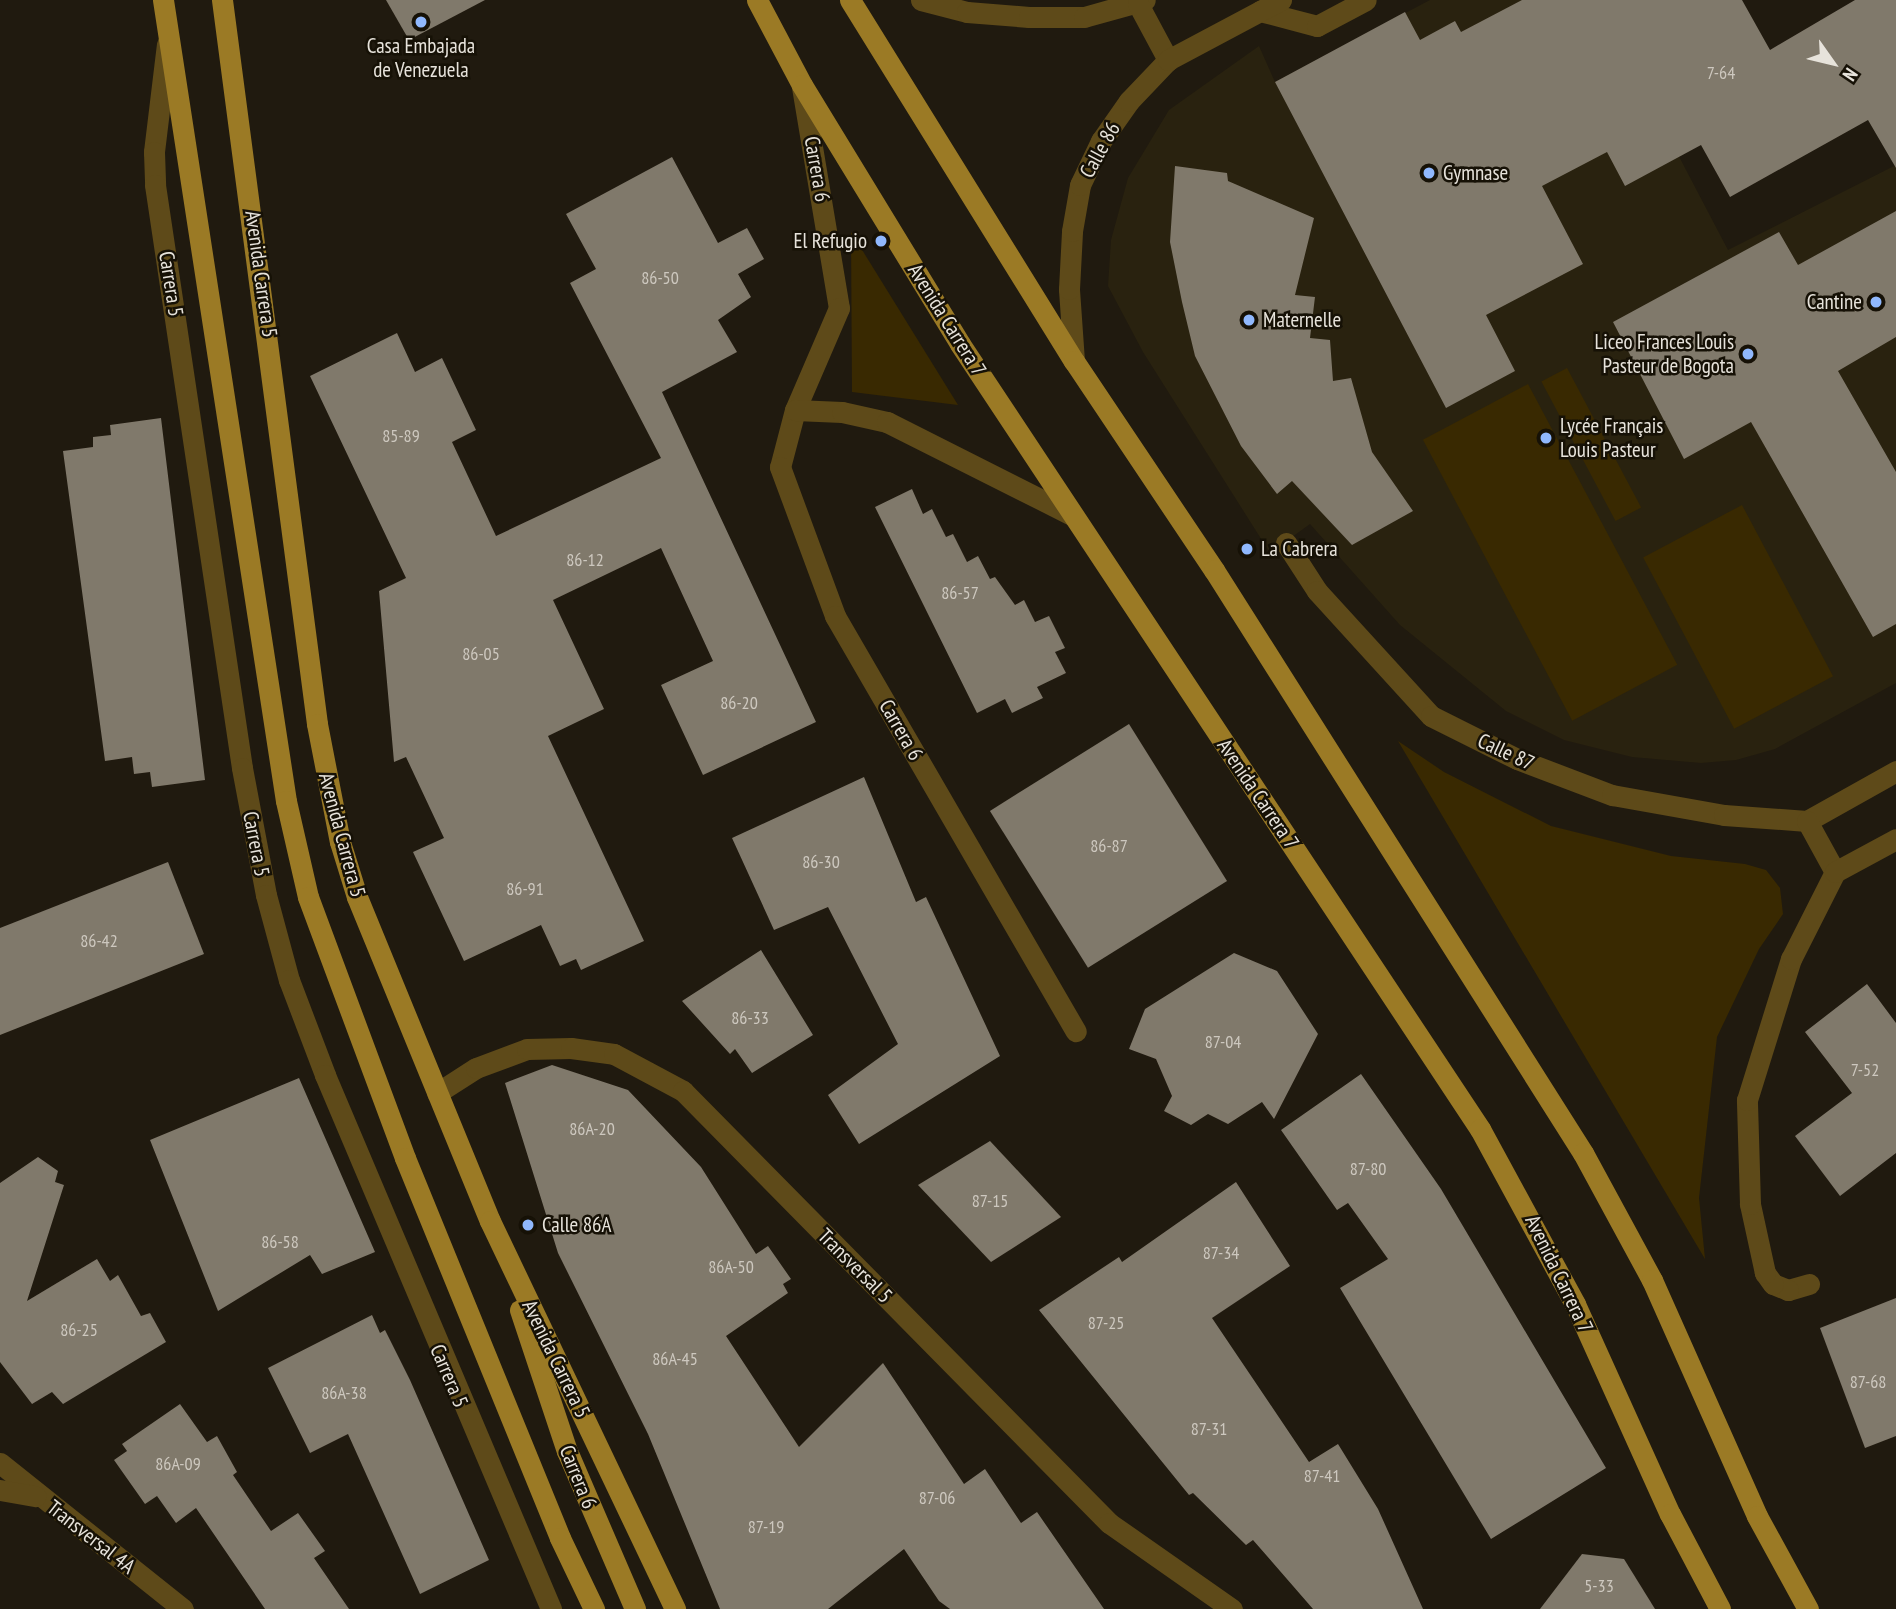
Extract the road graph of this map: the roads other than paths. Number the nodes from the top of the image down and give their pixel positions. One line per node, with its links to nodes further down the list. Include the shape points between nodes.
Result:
1 (163, 0): 10 (main road, Avenida Carrera 5)
2 (222, 0): 22 (main road, Avenida Carrera 5, via 326,782 357,897)
3 (757, 0): 12 (main road, Avenida Carrera 7)
4 (850, 0): 13 (main road)
5 (920, 0): 8 (street, via 967,12 1028,17 1084,17)
6 (1281, 0): 9 (street, Calle 86)
7 (1366, 0): 9 (street, via 1317,26)
8 (1141, 2): 11 (street)
9 (1260, 11): 11 (street, Calle 86)
10 (169, 32): 29 (street, Carrera 5, via 154,152 155,185 242,768 266,895 289,980 325,1075); 30 (main road, Avenida Carrera 5, via 286,801 308,897 400,1145 560,1538)
11 (1168, 60): 13 (street, Calle 86, via 1129,101 1101,141 1080,185 1069,289)
12 (802, 85): 14 (street, Carrera 6, via 839,308); 15 (main road, Avenida Carrera 7, via 960,344)
13 (1074, 361): 35 (main road, via 1214,570 1583,1153 1652,1280 1752,1505)
14 (795, 410): 15 (street, via 842,412 887,422); 21 (street, Carrera 6, via 780,467 835,616)
15 (1072, 515): 34 (main road, Avenida Carrera 7, via 1480,1129 1575,1304 1670,1514)
16 (1286, 543): 18 (street, Calle 87, via 1317,591 1431,716 1517,759 1612,795 1724,815)
17 (1896, 771): 18 (street)
18 (1807, 821): 20 (street)
19 (1896, 839): 20 (street)
20 (1835, 872): 24 (street, via 1791,959 1747,1100 1750,1204 1765,1273 1773,1284 1788,1290)
21 (1076, 1031)
22 (438, 1093): 23 (main road, Avenida Carrera 5); 33 (street, Transversal 5, via 476,1068 527,1049 614,1054 660,1076 682,1091 1109,1523)
23 (490, 1221): 31 (main road, Carrera 6, via 567,1451); 32 (main road, Avenida Carrera 5)
24 (1809, 1284)
25 (0, 1462): 27 (street, Transversal 4A)
26 (0, 1490): 27 (street)
27 (38, 1496): 28 (street, Transversal 4A)
28 (183, 1609)
29 (551, 1609)
30 (594, 1609)
31 (635, 1609)
32 (675, 1609)
33 (1232, 1609)
34 (1720, 1609)
35 (1808, 1609)

